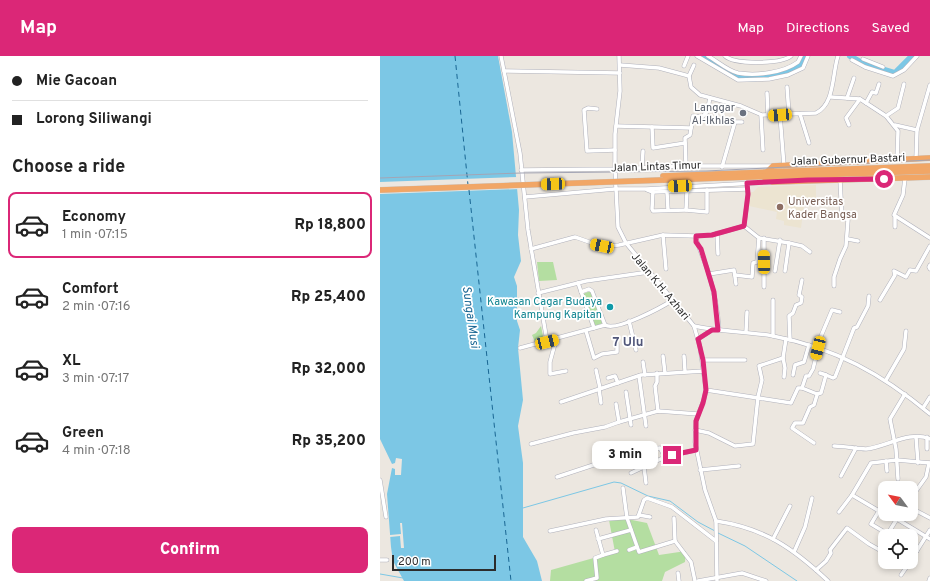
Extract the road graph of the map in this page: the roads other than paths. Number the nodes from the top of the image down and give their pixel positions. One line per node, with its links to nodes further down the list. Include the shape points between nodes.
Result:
1 (501, 56): 20 (street)
2 (619, 56): 14 (street, Jalan K.H. Azhari)
3 (688, 56): 17 (street)
4 (697, 56): 24 (street)
5 (708, 56): 24 (street)
6 (724, 56): 7 (street, via 742,62 784,60)
7 (791, 56)
8 (801, 56): 16 (street)
9 (808, 56): 21 (street, via 806,63)
10 (838, 56): 31 (street)
11 (917, 56): 18 (street, via 896,75 890,76)
12 (863, 59): 18 (street)
13 (852, 60): 18 (street)
14 (620, 65): 22 (street, Jalan K.H. Azhari); 23 (street, via 659,68)
15 (694, 65): 23 (street)
16 (794, 65): 21 (street); 24 (street)
17 (684, 66)
18 (876, 66): 19 (street)
19 (883, 67)
20 (504, 71): 22 (street); 67 (street)
21 (798, 71): 24 (street, via 779,78)
22 (620, 73): 45 (street, Jalan K.H. Azhari)
23 (689, 76): 32 (street, via 692,88 700,95)
24 (739, 77)
25 (854, 78): 33 (street)
26 (879, 84): 35 (street, via 876,93 872,92)
27 (904, 84): 42 (street, via 898,108)
28 (930, 85): 49 (street)
29 (787, 87): 37 (street)
30 (767, 93): 40 (street)
31 (831, 97): 33 (street); 38 (street, via 818,112)
32 (710, 98): 39 (street, via 741,106); 48 (street, via 706,113 702,116 693,116)
33 (847, 98): 34 (street)
34 (860, 99): 35 (street); 44 (street, via 846,116)
35 (866, 102): 42 (street)
36 (597, 109): 52 (street, via 584,110 587,151)
37 (789, 114): 38 (street); 41 (street)
38 (800, 114): 51 (street)
39 (761, 115): 40 (street); 53 (street)
40 (768, 115): 41 (street)
41 (780, 115): 61 (street)
42 (886, 116): 46 (street)
43 (742, 122): 63 (street, via 735,122)
44 (849, 125)
45 (616, 126): 47 (street); 52 (street, Jalan K.H. Azhari)
46 (895, 126): 49 (street); 57 (street, via 898,131)
47 (652, 127): 48 (street); 50 (street, via 653,148)
48 (691, 128): 50 (street)
49 (917, 130): 56 (street)
50 (685, 143): 59 (street)
51 (809, 143)
52 (615, 150): 66 (street, Jalan K.H. Azhari)
53 (763, 150)
54 (643, 151): 64 (street)
55 (930, 158): 56 (highway)
56 (916, 159): 57 (highway)
57 (897, 160): 58 (highway)
58 (855, 163): 65 (highway); 68 (highway)
59 (686, 166): 63 (street); 64 (street)
60 (773, 166): 61 (highway); 63 (street); 71 (highway)
61 (784, 166): 68 (highway)
62 (930, 166): 69 (highway, Jalan Gubernur Bastari)
63 (722, 167)
64 (642, 168): 66 (street)
65 (851, 168): 68 (highway, Jalan Gubernur Bastari); 69 (highway, Jalan Gubernur Bastari)
66 (615, 169): 67 (street); 83 (street, Jalan K.H. Azhari)
67 (521, 170): 90 (street)
68 (801, 170): 71 (highway, Jalan Gubernur Bastari); 72 (highway, Jalan Gubernur Bastari); 73 (highway, Jalan Gubernur Bastari); 77 (highway)
69 (893, 170): 70 (highway, Jalan Gubernur Bastari); 72 (highway, Jalan Gubernur Bastari)
70 (930, 171)
71 (767, 172): 75 (highway, Jalan Lintas Timur)
72 (843, 174): 79 (highway)
73 (761, 176): 75 (highway, Jalan Lintas Timur); 80 (highway)
74 (930, 177): 76 (highway)
75 (663, 178): 82 (highway, Jalan Lintas Timur); 85 (highway, Jalan Lintas Timur, bridge)
76 (905, 178): 79 (highway); 93 (street, via 903,195 893,214)
77 (808, 180): 78 (highway); 80 (highway)
78 (840, 180): 79 (highway); 102 (street, via 842,217 848,220)
79 (851, 180)
80 (772, 182): 81 (street)
81 (747, 183): 84 (street); 86 (street)
82 (380, 186)
83 (615, 189): 86 (street); 90 (street); 105 (street, Jalan K.H. Azhari, via 616,221)
84 (747, 189): 87 (street); 94 (street)
85 (380, 190)
86 (653, 190): 89 (street); 91 (street, via 652,210)
87 (707, 190): 88 (street); 92 (street, via 706,212)
88 (687, 191): 89 (street); 92 (street)
89 (667, 192): 91 (street)
90 (525, 197): 108 (street)
91 (668, 210): 92 (street)
92 (686, 210)
93 (895, 217): 95 (street); 101 (street)
94 (744, 223): 96 (street); 99 (street)
95 (895, 227)
96 (717, 233): 98 (street); 110 (street)
97 (663, 235): 98 (street); 105 (street); 112 (street)
98 (696, 236): 117 (street)
99 (759, 238): 100 (street); 118 (street, via 757,262 754,263 752,277)
100 (764, 238): 103 (street); 123 (street)
101 (930, 238)
102 (848, 239): 104 (street); 122 (street, via 835,274)
103 (780, 240): 106 (street); 114 (street)
104 (858, 241)
105 (626, 243): 108 (street, via 602,246 575,237); 115 (street, Jalan K.H. Azhari)
106 (789, 243): 109 (street, via 802,246); 116 (street)
107 (930, 246): 129 (street, via 916,271 910,270 906,277 894,271 895,276)
108 (531, 249): 124 (street)
109 (810, 252)
110 (718, 254)
111 (930, 265): 113 (street)
112 (666, 269)
113 (930, 269)
114 (775, 271)
115 (649, 272): 120 (street); 127 (street, Jalan K.H. Azhari)
116 (785, 272)
117 (709, 274): 118 (street, via 734,270); 137 (street, via 716,303)
118 (735, 275): 121 (street)
119 (802, 280): 143 (street, via 799,295 802,297 801,303 796,305 789,316)
120 (578, 283): 124 (street); 125 (street)
121 (736, 284)
122 (834, 286)
123 (764, 288)
124 (538, 292): 145 (street)
125 (582, 292): 133 (street, via 589,289 592,291); 135 (street)
126 (869, 296): 154 (street, via 868,306 854,329)
127 (673, 300): 132 (street, via 659,309); 134 (street, Jalan K.H. Azhari)
128 (773, 300): 141 (street)
129 (880, 300)
130 (748, 312): 140 (street)
131 (840, 312): 149 (street, via 832,310)
132 (629, 321): 133 (street, via 609,327); 150 (street)
133 (605, 325): 135 (street)
134 (694, 326): 136 (street); 142 (street, Jalan K.H. Azhari)
135 (594, 328): 138 (street)
136 (712, 330): 137 (street); 142 (street)
137 (718, 330): 140 (street)
138 (587, 331): 144 (street); 146 (street, via 594,358 617,352)
139 (906, 331): 171 (street, via 904,349)
140 (746, 332): 141 (street)
141 (773, 336): 143 (street)
142 (698, 339): 155 (street, Jalan K.H. Azhari)
143 (788, 339): 147 (street); 153 (street)
144 (556, 340): 148 (street); 159 (street, via 549,374)
145 (547, 341)
146 (617, 344)
147 (809, 345): 149 (street); 166 (street, via 804,362 795,365)
148 (520, 348)
149 (817, 348): 154 (street); 173 (street, via 813,369 809,376 805,377)
150 (636, 350)
151 (663, 356): 163 (street)
152 (684, 356): 160 (street)
153 (783, 358): 169 (street); 179 (street, via 759,366 762,380)
154 (844, 358): 167 (street, via 834,378); 171 (street)
155 (703, 360): 156 (street); 161 (street, Jalan K.H. Azhari)
156 (745, 360)
157 (643, 362): 165 (street)
158 (596, 370): 174 (street)
159 (566, 371)
160 (685, 371): 161 (street); 163 (street)
161 (704, 371): 175 (street, Jalan K.H. Azhari)
162 (657, 373): 163 (street); 165 (street); 185 (street, via 658,382 655,386)
163 (665, 373)
164 (820, 373): 167 (street)
165 (646, 375): 168 (street)
166 (793, 375)
167 (826, 375): 177 (street, via 820,394)
168 (639, 376): 172 (street); 186 (street)
169 (784, 377)
170 (608, 378): 172 (street, via 616,376)
171 (886, 380): 178 (street)
172 (618, 383): 174 (street)
173 (802, 388): 177 (street); 179 (street, via 798,388 791,403)
174 (599, 389): 181 (street); 182 (street)
175 (706, 390): 179 (street); 189 (street, Jalan K.H. Azhari)
176 (626, 392): 188 (street)
177 (817, 394): 197 (street, via 814,405 810,407 802,424 795,423 792,427)
178 (905, 394): 184 (street); 196 (street, via 890,417)
179 (758, 397): 193 (street, via 751,445 735,446)
180 (930, 397): 184 (street)
181 (561, 402)
182 (601, 403)
183 (616, 404): 190 (street)
184 (923, 408): 187 (street)
185 (658, 411): 186 (street); 189 (street)
186 (644, 414): 188 (street); 192 (street)
187 (930, 414)
188 (630, 418): 190 (street); 191 (street)
189 (697, 418): 193 (street, Jalan K.H. Azhari)
190 (619, 422): 198 (street)
191 (631, 425)
192 (646, 426)
193 (695, 430): 202 (street, Jalan K.H. Azhari)
194 (916, 437): 195 (street); 196 (street); 206 (street)
195 (928, 438): 201 (street)
196 (894, 441): 200 (street, via 871,448); 204 (street)
197 (814, 443)
198 (531, 444)
199 (834, 446): 200 (street)
200 (856, 448): 213 (street)
201 (927, 449)
202 (696, 450): 203 (street); 210 (street, Jalan K.H. Azhari)
203 (665, 457): 209 (street); 214 (street, via 660,448 641,450)
204 (897, 460): 205 (street); 206 (street); 215 (street)
205 (886, 461): 211 (street); 220 (street, via 870,464)
206 (918, 462): 207 (street)
207 (929, 463): 219 (street, via 926,477)
208 (739, 466): 210 (street)
209 (644, 467): 212 (street); 217 (street)
210 (700, 470): 234 (street, Jalan K.H. Azhari)
211 (887, 471)
212 (631, 473)
213 (841, 476)
214 (557, 478)
215 (898, 479)
216 (380, 480): 228 (street)
217 (646, 483)
218 (623, 488): 230 (street)
219 (918, 488)
220 (852, 496): 223 (street); 224 (street)
221 (812, 498): 251 (street, via 805,527)
222 (790, 506): 242 (street)
223 (878, 510)
224 (839, 512)
225 (918, 512): 232 (street)
226 (878, 513): 235 (street, via 871,524)
227 (639, 515): 229 (street); 230 (street); 245 (street, via 646,498 667,504)
228 (386, 517)
229 (650, 517)
230 (627, 518): 237 (street); 239 (street, via 606,519)
231 (674, 518): 244 (street)
232 (930, 518)
233 (900, 521): 240 (street)
234 (716, 523): 242 (street, via 745,526); 245 (street)
235 (879, 529)
236 (596, 530): 241 (street)
237 (631, 530): 241 (street); 246 (street)
238 (930, 530): 240 (street)
239 (550, 531)
240 (926, 536): 243 (street); 248 (street)
241 (598, 538): 252 (street)
242 (773, 539): 251 (street)
243 (930, 539)
244 (675, 541): 246 (street, via 641,553); 262 (street, via 691,562)
245 (716, 541): 259 (street)
246 (637, 547): 249 (street)
247 (878, 548): 256 (street, via 847,528 830,550 826,562)
248 (918, 549)
249 (629, 550)
250 (617, 551): 252 (street)
251 (794, 552): 256 (street)
252 (604, 555): 260 (street, via 595,558 597,578)
253 (380, 560): 254 (street)
254 (387, 560)
255 (905, 569): 258 (street)
256 (816, 570): 264 (street)
257 (678, 573): 261 (street)
258 (901, 575)
259 (717, 579): 262 (street); 263 (street, via 744,573)
260 (586, 581)
261 (679, 581)
262 (697, 581)
263 (766, 581)
264 (828, 581)

